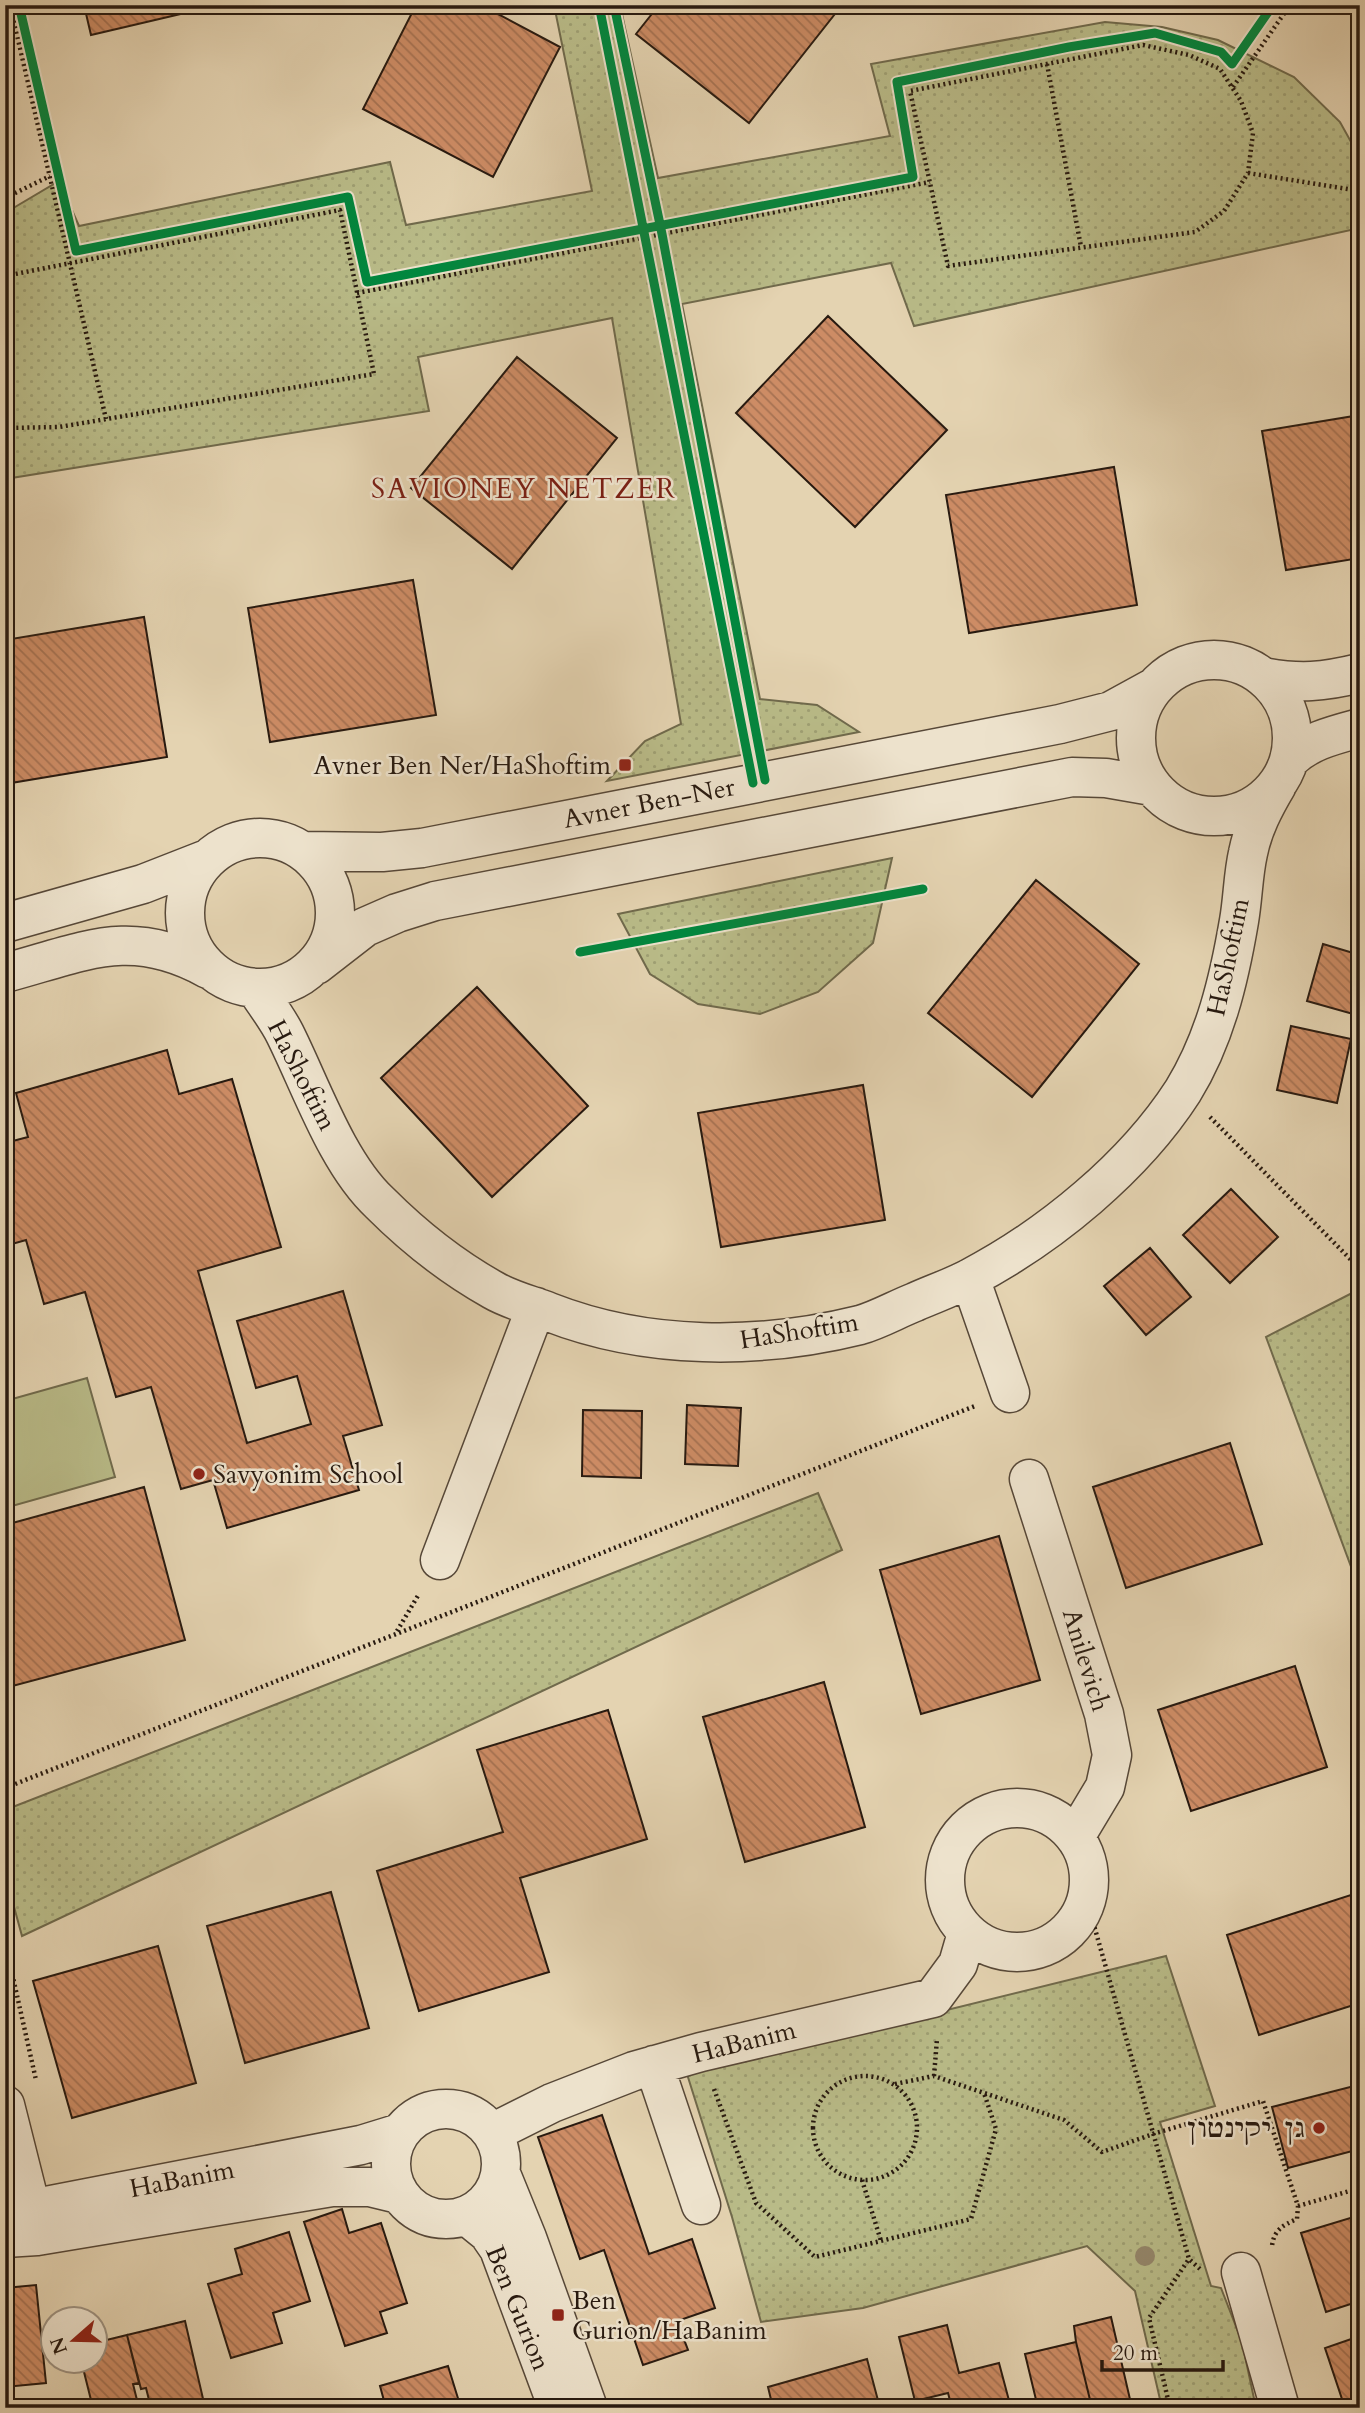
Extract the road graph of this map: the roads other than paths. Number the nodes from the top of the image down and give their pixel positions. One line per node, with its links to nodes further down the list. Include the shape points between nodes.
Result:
1 (1360, 673): 2 (street, via 1325,682 1293,683)
2 (1263, 677): 3 (street, via 1243,665 1196,661 1173,671); 5 (street, via 1289,715 1292,738)
3 (1153, 688): 6 (street, via 1140,711 1135,737 1140,763); 7 (street, Avner Ben-Ner, via 1111,711 1060,724 449,842 382,852)
4 (1360, 728): 5 (street, via 1299,750)
5 (1283, 772): 6 (street, via 1260,802 1215,817 1191,813); 14 (street, HaShoftim, via 1260,814 1247,854 1227,986 1208,1041 1183,1090 1151,1134 1102,1185 1039,1237)
6 (1152, 786): 10 (street, via 1072,777 435,901 365,927)
7 (303, 851): 8 (street, via 279,839 252,838 227,845); 10 (street, via 322,870 332,891 335,917 330,943)
8 (207, 859): 9 (street, via 143,884); 11 (street, via 191,880 184,905 186,932)
9 (5, 923)
10 (316, 965): 13 (street, via 294,981)
11 (208, 969): 12 (street, via 183,955 150,946 113,944); 13 (street, via 230,984)
12 (5, 973)
13 (256, 989): 15 (street, HaShoftim, via 283,1029 341,1151 375,1200 420,1240 494,1291)
14 (970, 1278): 15 (street, HaShoftim, via 863,1324 750,1342 641,1337 573,1322); 16 (street)
15 (536, 1307): 18 (street)
16 (1010, 1393)
17 (1029, 1479): 19 (street, Anilevich, via 1104,1714 1112,1755 1105,1787)
18 (440, 1560)
19 (1075, 1837): 20 (street, via 1086,1856 1090,1879 1087,1901 1064,1936 1026,1952 985,1945); 20 (street, via 1058,1820 1038,1810 992,1812 972,1823 952,1849 945,1878 947,1898)
20 (967, 1933): 21 (street, HaBanim, via 958,1964 933,1998)
21 (654, 2065): 24 (street, HaBanim, via 552,2103); 27 (street)
22 (5, 2105): 29 (street)
23 (400, 2133): 24 (street, via 412,2120 446,2109 480,2120); 26 (street, via 391,2163); 29 (street, HaBanim)
24 (492, 2133): 25 (street, via 499,2146)
25 (501, 2174): 28 (street, via 490,2199); 32 (street, Ben Gurion)
26 (399, 2194): 28 (street, via 422,2215 444,2219); 29 (street, HaBanim, via 332,2187)
27 (701, 2205)
28 (467, 2216): 31 (street, Ben Gurion, via 499,2249)
29 (20, 2224)
30 (1241, 2272): 33 (street)
31 (558, 2408)
32 (588, 2408)
33 (1280, 2408)

